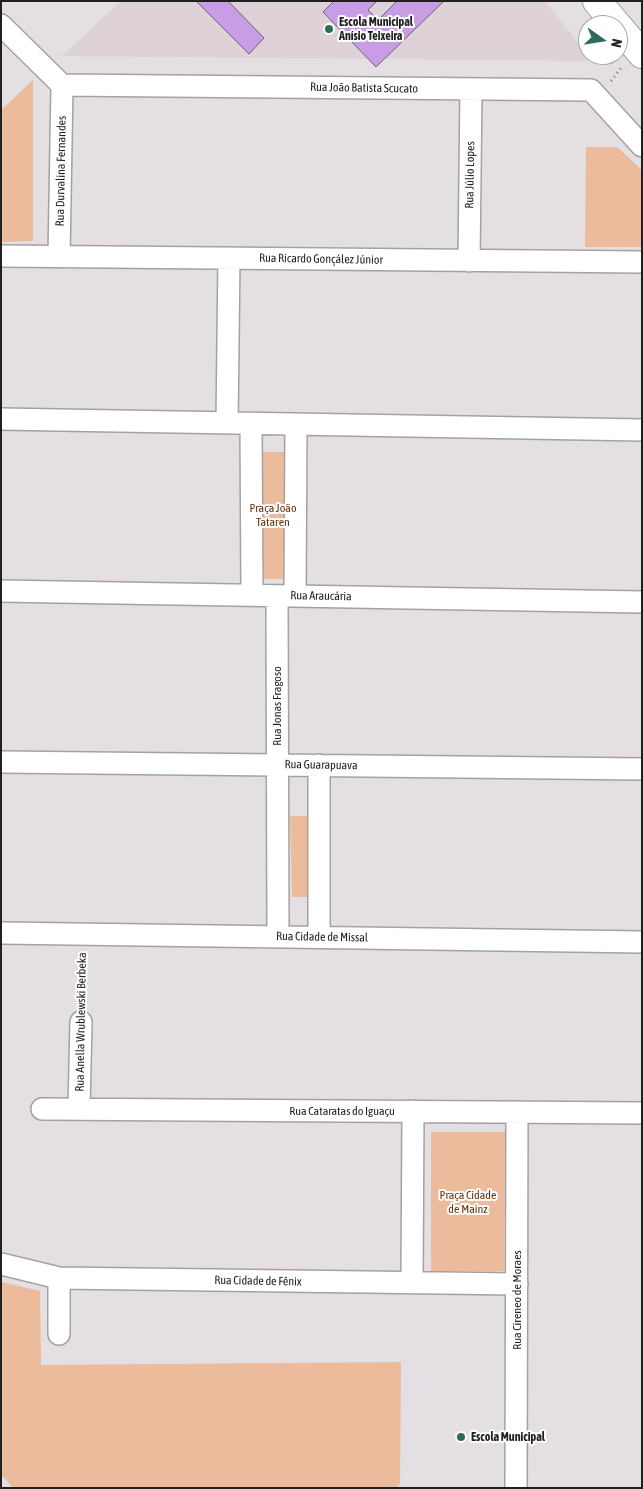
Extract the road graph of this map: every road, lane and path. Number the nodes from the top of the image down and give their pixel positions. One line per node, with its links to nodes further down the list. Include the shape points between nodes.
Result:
1 (597, 1): 2 (main road)
2 (609, 15)
3 (1, 25): 6 (street)
4 (633, 59): 5 (path)
5 (609, 82)
6 (62, 85): 7 (street, Rua João Batista Scucato); 10 (street, Rua Durvalina Fernandes)
7 (471, 89): 8 (street, Rua João Batista Scucato, via 590,90); 12 (street, Rua Júlio Lopes)
8 (642, 146)
9 (1, 256): 10 (street, Rua Ricardo Gonçález Júnior)
10 (60, 257): 11 (street, Rua Ricardo Gonçález Júnior)
11 (229, 258): 12 (street, Rua Ricardo Gonçález Júnior); 15 (street)
12 (469, 261): 13 (street, Rua Ricardo Gonçález Júnior)
13 (642, 262)
14 (1, 419): 15 (street)
15 (227, 424): 16 (street)
16 (251, 424): 17 (street); 20 (street)
17 (296, 425): 18 (street); 21 (street, Rua Jonas Fragoso)
18 (642, 430)
19 (1, 591): 20 (street, Rua Araucária)
20 (252, 595): 21 (street, Rua Araucária)
21 (286, 596): 22 (street, Rua Araucária); 24 (street, Rua Jonas Fragoso)
22 (642, 602)
23 (1, 762): 24 (street, Rua Guarapuava)
24 (278, 765): 25 (street, Rua Guarapuava); 29 (street, Rua Jonas Fragoso)
25 (319, 765): 26 (street, Rua Guarapuava); 30 (street)
26 (642, 769)
27 (1, 933): 28 (street, Rua Cidade de Missal)
28 (83, 934): 29 (street, Rua Cidade de Missal); 32 (path, Rua Anella Wrublewski Berbeka)
29 (278, 937): 30 (street, Rua Cidade de Missal)
30 (319, 938): 31 (street, Rua Cidade de Missal)
31 (642, 942)
32 (82, 1022): 34 (street, Rua Anella Wrublewski Berbeka)
33 (42, 1109): 34 (street, Rua Cataratas do Iguaçu)
34 (79, 1109): 35 (street, Rua Cataratas do Iguaçu)
35 (413, 1111): 36 (street, Rua Cataratas do Iguaçu); 40 (street)
36 (518, 1112): 37 (street, Rua Cataratas do Iguaçu); 41 (street, Rua Cireneo de Moraes)
37 (642, 1113)
38 (1, 1264): 39 (street, Rua Cidade de Fênix)
39 (59, 1278): 40 (street, Rua Cidade de Fênix); 42 (street)
40 (412, 1282): 41 (street, Rua Cidade de Fênix)
41 (517, 1284): 43 (street, Rua Cireneo de Moraes)
42 (59, 1334)
43 (516, 1488)

